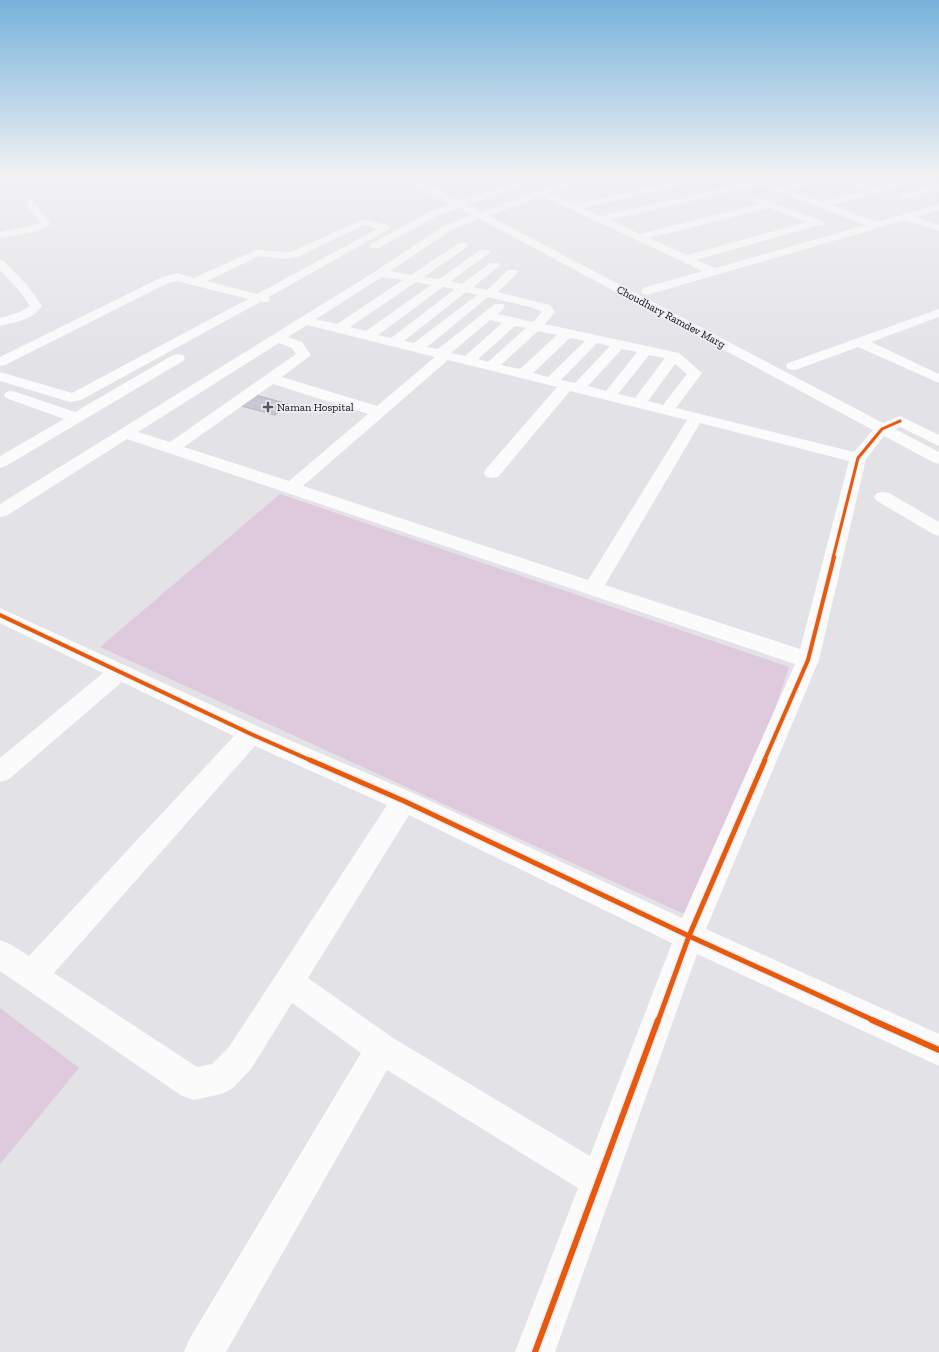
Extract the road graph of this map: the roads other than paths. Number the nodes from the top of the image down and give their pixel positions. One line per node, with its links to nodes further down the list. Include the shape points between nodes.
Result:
1 (326, 239): 30 (street, via 294,255 259,252)
2 (365, 239): 36 (street)
3 (387, 239): 38 (street)
4 (431, 239): 28 (street)
5 (528, 239): 81 (street, Choudhary Ramdev Marg)
6 (548, 239): 34 (street)
7 (643, 239): 15 (street)
8 (673, 239): 15 (street)
9 (719, 239): 17 (street)
10 (750, 239): 17 (street)
11 (793, 239): 14 (street)
12 (805, 239): 14 (street)
13 (818, 239): 27 (street)
14 (796, 241): 21 (street)
15 (654, 244): 19 (street)
16 (463, 245): 29 (street)
17 (733, 246): 21 (street); 22 (street)
18 (683, 247): 19 (street)
19 (670, 251): 22 (street)
20 (484, 252): 31 (street)
21 (750, 253): 25 (street)
22 (686, 258): 25 (street)
23 (0, 263): 45 (street, via 36,306 21,315)
24 (494, 265): 32 (street)
25 (702, 266): 27 (street)
26 (512, 272): 35 (street)
27 (714, 272): 34 (street)
28 (380, 273): 29 (street); 42 (street)
29 (415, 278): 31 (street); 49 (street)
30 (195, 282): 36 (street); 64 (street, via 177,277 164,280)
31 (442, 283): 32 (street); 51 (street)
32 (464, 288): 35 (street); 54 (street)
33 (524, 291): 37 (street)
34 (647, 291): 46 (street)
35 (488, 293): 37 (street); 57 (street)
36 (258, 297): 38 (street); 69 (street, via 76,397 62,396)
37 (512, 299): 40 (street); 47 (street, via 546,308 549,312)
38 (275, 301): 41 (street)
39 (939, 313): 44 (street)
40 (488, 316): 43 (street); 60 (street)
41 (247, 318)
42 (304, 320): 49 (street); 52 (street)
43 (512, 321): 47 (street); 63 (street)
44 (918, 321): 48 (street); 55 (street)
45 (0, 322)
46 (709, 323)
47 (535, 327): 50 (street); 65 (street)
48 (932, 327)
49 (340, 328): 51 (street)
50 (567, 333): 53 (street); 68 (street)
51 (368, 336): 54 (street)
52 (276, 337): 70 (street, via 297,345 304,355); 82 (street)
53 (594, 339): 56 (street); 72 (street)
54 (394, 342): 57 (street)
55 (859, 342): 66 (street); 71 (street)
56 (619, 344): 58 (street); 73 (street)
57 (418, 348): 60 (street)
58 (646, 350): 61 (street); 75 (street)
59 (186, 354): 80 (street)
60 (443, 354): 63 (street); 78 (street)
61 (674, 356): 76 (street); 77 (street, via 695,373)
62 (779, 359): 66 (street)
63 (468, 361): 65 (street)
64 (0, 362)
65 (491, 366): 68 (street)
66 (793, 366): 67 (street)
67 (806, 373)
68 (523, 374): 72 (street)
69 (0, 376)
70 (270, 378): 78 (street); 84 (street)
71 (939, 379)
72 (552, 381): 73 (street)
73 (573, 387): 75 (street); 88 (street)
74 (0, 391): 80 (street)
75 (609, 396): 76 (street)
76 (639, 403): 77 (street)
77 (666, 410): 79 (street)
78 (378, 412): 89 (street)
79 (696, 417): 85 (street); 93 (street)
80 (76, 418): 87 (street)
81 (889, 421): 83 (street); 85 (street); 86 (street, Choudhary Ramdev Marg)
82 (126, 434): 84 (street); 91 (street)
83 (939, 441)
84 (171, 449): 89 (street)
85 (858, 458): 95 (street)
86 (939, 459)
87 (0, 463)
88 (492, 473)
89 (290, 489): 93 (street)
90 (883, 497): 92 (street)
91 (0, 512)
92 (939, 530)
93 (593, 588): 95 (street)
94 (0, 614): 96 (street)
95 (808, 660): 100 (street)
96 (120, 672): 97 (street); 98 (street)
97 (251, 734): 99 (street); 102 (street)
98 (0, 772)
99 (404, 801): 100 (street); 103 (street)
100 (690, 936): 105 (street); 106 (street)
101 (0, 954): 102 (street)
102 (32, 976): 103 (street, via 194,1084 222,1078 240,1058)
103 (288, 982): 104 (street)
104 (382, 1049): 106 (street); 107 (street)
105 (939, 1050)
106 (599, 1181): 108 (street)
107 (204, 1352)
108 (535, 1352)

